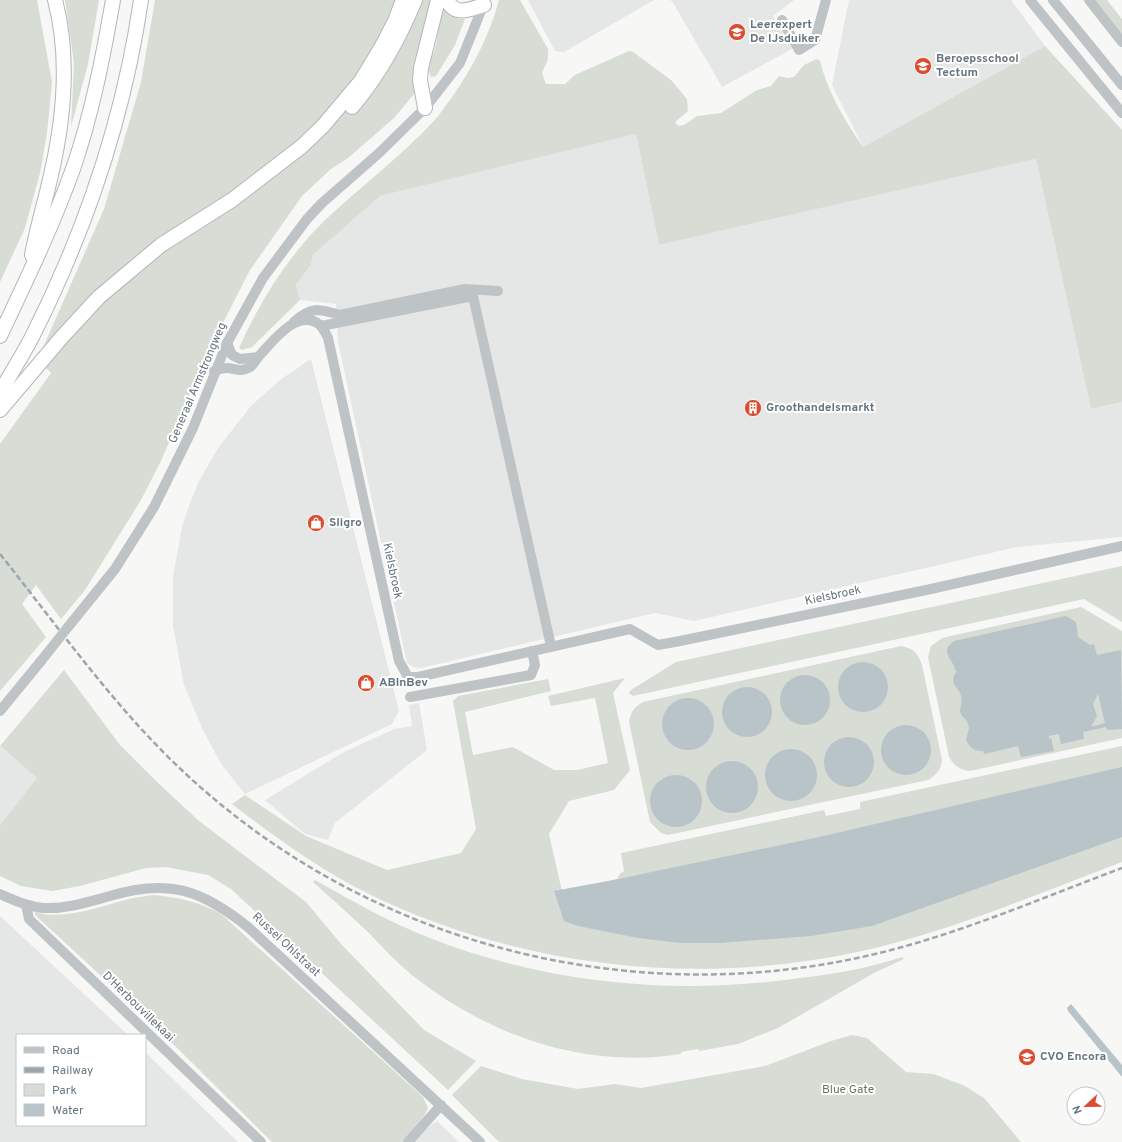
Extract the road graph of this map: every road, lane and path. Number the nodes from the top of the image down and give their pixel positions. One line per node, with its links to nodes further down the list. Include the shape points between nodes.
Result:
1 (55, 0): 19 (highway, via 62,47 62,106 51,175)
2 (113, 0): 19 (highway, via 101,66 73,168)
3 (141, 0): 33 (highway, via 116,117 80,230 32,338)
4 (403, 0): 18 (highway, via 381,48 361,81 342,105 301,147)
5 (415, 0): 18 (highway, via 390,54 348,113 299,156 260,185)
6 (438, 0): 16 (highway, via 421,68 420,80)
7 (447, 0): 12 (highway, via 455,10 462,11)
8 (826, 0): 13 (street, via 815,40 799,50)
9 (1030, 0): 17 (street)
10 (1053, 0): 15 (street)
11 (1089, 0): 14 (street)
12 (485, 2): 16 (street, Generaal Armstrongweg, via 460,63)
13 (782, 20)
14 (1122, 42)
15 (1122, 85)
16 (425, 108): 27 (street, Generaal Armstrongweg, via 307,219 263,278)
17 (1122, 113)
18 (232, 200): 34 (highway, via 161,245 99,297)
19 (26, 281): 26 (highway)
20 (465, 289): 21 (street); 22 (street); 23 (street, via 340,315)
21 (498, 291)
22 (474, 296): 24 (street); 36 (street)
23 (323, 310): 24 (street); 25 (street, via 305,311)
24 (321, 326): 25 (street, via 305,320); 37 (street, Kielsbroek, via 328,338 397,655 405,675 418,677)
25 (286, 328): 29 (street)
26 (0, 336)
27 (227, 342): 28 (street); 30 (street, Generaal Armstrongweg)
28 (232, 355): 29 (street, via 240,359); 30 (street)
29 (258, 357): 31 (street, via 251,366 242,370)
30 (220, 359): 31 (street); 32 (street, Generaal Armstrongweg)
31 (227, 367): 32 (street)
32 (214, 371): 39 (street, Generaal Armstrongweg, bridge, via 193,428 154,507 115,569)
33 (0, 392)
34 (0, 410)
35 (1122, 546): 36 (street, Kielsbroek, via 931,589 658,645 630,629)
36 (551, 646): 37 (street, Kielsbroek)
37 (532, 651): 38 (street, via 535,665 531,675)
38 (410, 697)
39 (0, 711)
40 (0, 894): 41 (street)
41 (26, 905): 42 (street, Russel Ohlstraat, via 63,908 128,890 152,887 170,888 204,897 225,908 248,927); 43 (street, D'Herbouvillekaai, via 29,919)
42 (442, 1105): 44 (street); 45 (street, Russel Ohlstraat)
43 (261, 1142)
44 (408, 1142)
45 (480, 1142)

